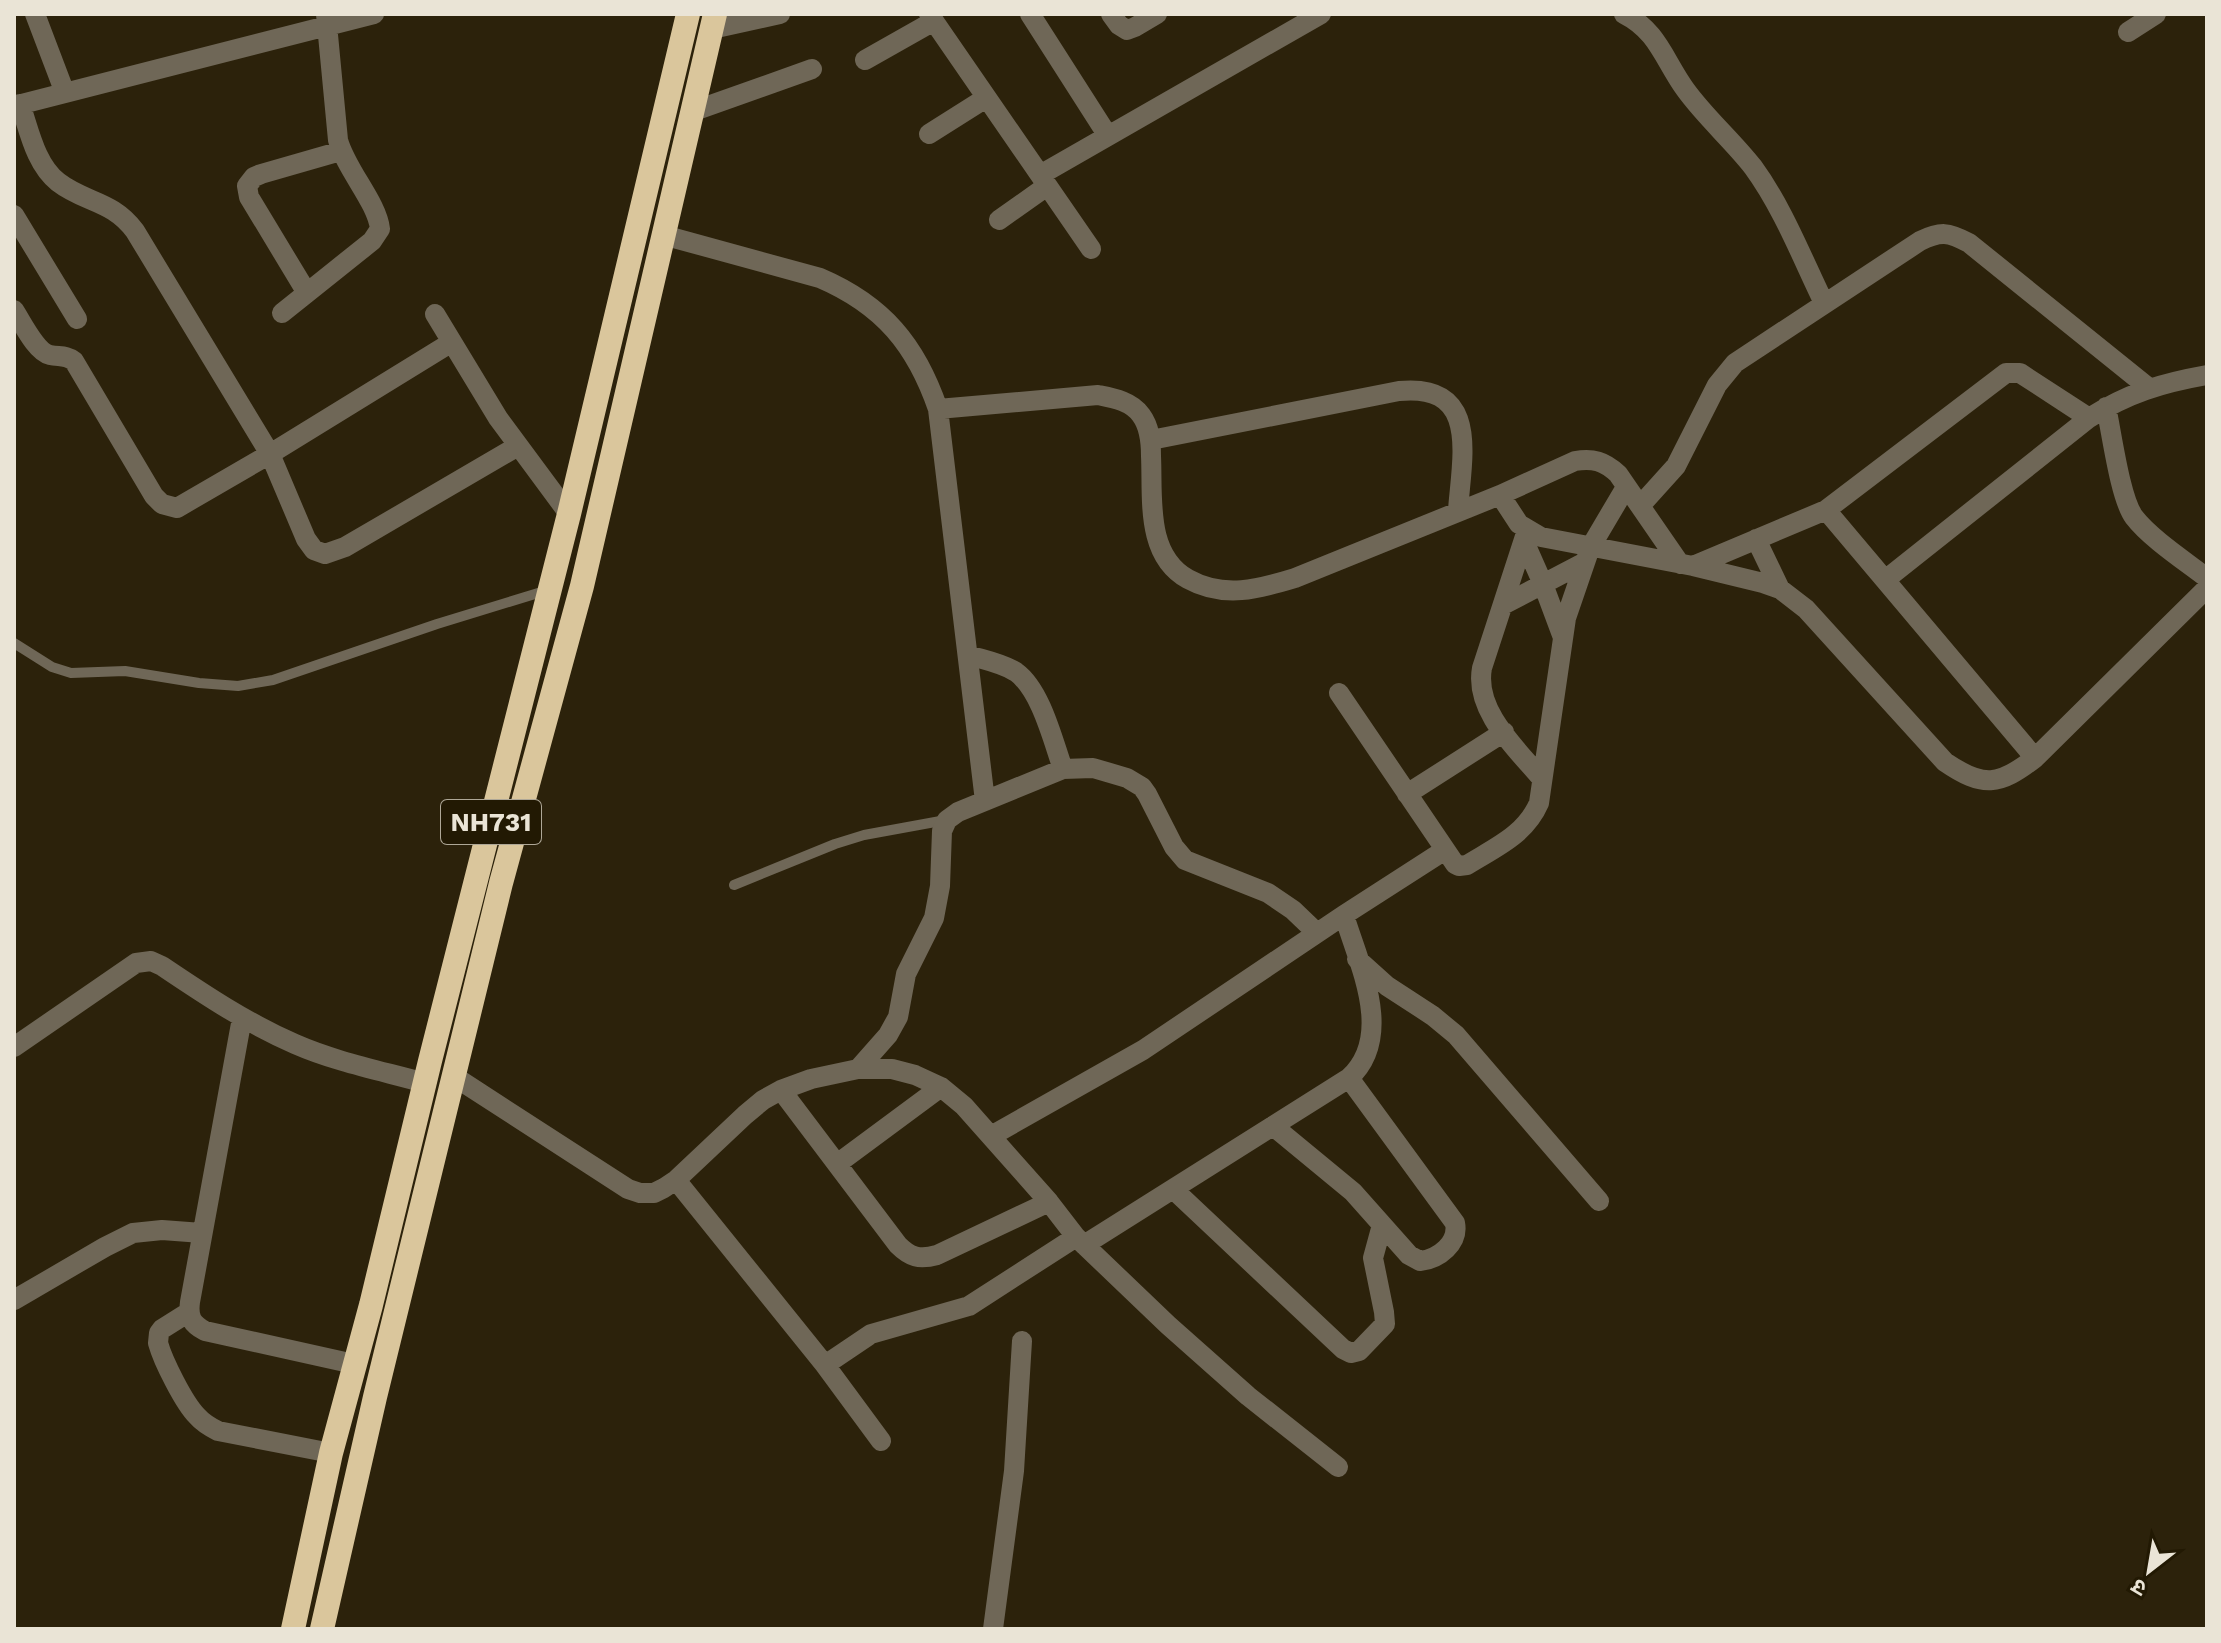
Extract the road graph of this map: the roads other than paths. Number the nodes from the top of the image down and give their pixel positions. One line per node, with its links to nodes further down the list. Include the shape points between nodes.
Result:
1 (35, 14): 17 (street)
2 (374, 14): 12 (street)
3 (688, 14): 48 (highway, NH731)
4 (780, 14): 13 (street)
5 (1030, 14): 22 (street)
6 (1111, 14): 7 (street, via 1127,30)
7 (1157, 14)
8 (1321, 14): 22 (street)
9 (1624, 14): 30 (street, via 1650,32 1694,102 1755,170)
10 (2156, 14): 14 (street)
11 (932, 18): 15 (street); 18 (street)
12 (327, 20): 17 (street); 23 (street)
13 (713, 22): 20 (highway, NH731)
14 (2128, 32)
15 (865, 60)
16 (812, 69): 20 (street)
17 (65, 93): 19 (street)
18 (986, 98): 21 (street); 24 (street)
19 (17, 105): 42 (street, via 50,174 113,209 135,231)
20 (691, 112): 27 (highway, NH731)
21 (929, 134)
22 (1108, 136): 24 (street)
23 (341, 151): 29 (street, via 380,229); 29 (street, via 261,174 247,186)
24 (1043, 181): 26 (street); 28 (street)
25 (14, 215): 34 (street)
26 (999, 220)
27 (663, 235): 38 (street, via 844,288 891,325 928,380); 79 (highway, NH731, via 582,586 501,883)
28 (1091, 249)
29 (307, 293): 32 (street)
30 (1824, 303): 37 (street, via 1920,241 1943,233 1955,236); 45 (street, via 1726,372 1676,466)
31 (14, 310): 42 (street, via 42,352 74,361 162,504 186,504)
32 (282, 313)
33 (435, 314): 35 (street)
34 (77, 319)
35 (452, 342): 41 (street); 42 (street)
36 (2207, 375): 37 (street)
37 (2149, 388): 39 (street)
38 (938, 409): 40 (street, via 1098,395 1135,408); 62 (street)
39 (2098, 413): 47 (street, via 2010,372); 53 (street, via 2133,516); 54 (street)
40 (1151, 440): 46 (street, via 1399,391 1427,391 1448,401 1459,417); 46 (street, via 1158,546 1184,577 1220,591 1264,588 1295,578)
41 (518, 446): 42 (street, via 325,554 306,539); 48 (street)
42 (270, 454)
43 (1626, 487): 44 (street, via 1609,465 1587,458); 45 (street); 51 (street)
44 (1500, 495): 46 (street); 49 (street)
45 (1640, 506): 52 (street)
46 (1458, 510)
47 (1826, 510): 50 (street); 54 (street)
48 (569, 514): 57 (highway, NH731)
49 (1525, 536): 51 (street); 55 (street); 59 (street)
50 (1756, 539): 52 (street); 58 (street)
51 (1587, 555): 52 (street); 55 (street); 60 (street)
52 (1686, 565): 58 (street)
53 (2207, 578)
54 (1885, 580): 65 (street)
55 (1543, 584): 59 (street); 60 (street)
56 (2207, 588): 65 (street)
57 (550, 589): 61 (lane, via 273,680 238,686 125,671 71,673); 81 (highway, NH731)
58 (1780, 589): 65 (street, via 1806,609 1945,762 1964,775 1996,780)
59 (1503, 605): 64 (street, via 1479,681)
60 (1563, 639): 67 (street)
61 (14, 643)
62 (968, 655): 66 (street, via 1006,667 1025,680); 69 (street)
63 (1339, 693): 68 (street)
64 (1504, 732): 67 (street); 68 (street)
65 (2035, 758)
66 (1063, 769): 69 (street); 74 (street, via 1103,770 1135,782 1185,860 1268,893)
67 (1542, 779): 71 (street, via 1534,815 1519,832 1463,867)
68 (1407, 794): 71 (street)
69 (985, 801): 70 (street)
70 (947, 820): 72 (lane, via 849,839); 78 (street, via 934,918 906,974 898,1017)
71 (1445, 850): 73 (street)
72 (734, 885)
73 (1344, 915): 74 (street); 75 (street)
74 (1317, 933): 85 (street, via 1143,1050)
75 (1357, 959): 80 (street, via 1372,1026 1365,1059); 89 (street, via 1456,1035)
76 (242, 1018): 77 (street, via 162,966 143,961); 81 (street, via 330,1057); 92 (street)
77 (14, 1047)
78 (858, 1069): 82 (street, via 892,1069); 83 (street)
79 (455, 1077): 87 (street, via 628,1189 654,1193); 103 (highway, NH731)
80 (1349, 1078): 84 (street); 91 (street, via 1457,1229 1447,1248 1420,1261)
81 (425, 1083): 97 (highway, NH731)
82 (941, 1087): 85 (street); 86 (street)
83 (781, 1090): 86 (street); 87 (street, via 745,1115)
84 (1273, 1126): 88 (street); 91 (street, via 1353,1192)
85 (991, 1136): 90 (street)
86 (837, 1164): 90 (street, via 898,1245 915,1258 937,1255)
87 (676, 1180): 98 (street)
88 (1173, 1189): 91 (street, via 1351,1353 1385,1324 1373,1258); 93 (street)
89 (1599, 1201)
90 (1049, 1202): 93 (street)
91 (1382, 1225)
92 (202, 1233): 94 (street, via 133,1233); 95 (street)
93 (1080, 1241): 98 (street, via 969,1306 871,1334); 101 (street, via 1248,1396)
94 (14, 1300)
95 (189, 1312): 97 (street, via 195,1326 205,1331); 100 (street, via 165,1326 158,1343 195,1415 218,1431)
96 (1022, 1341): 104 (street, via 1014,1471)
97 (354, 1364): 100 (highway, NH731)
98 (825, 1365): 99 (street)
99 (881, 1441)
100 (331, 1453): 102 (highway, NH731)
101 (1338, 1467)
102 (293, 1629)
103 (322, 1629)
104 (993, 1629)

